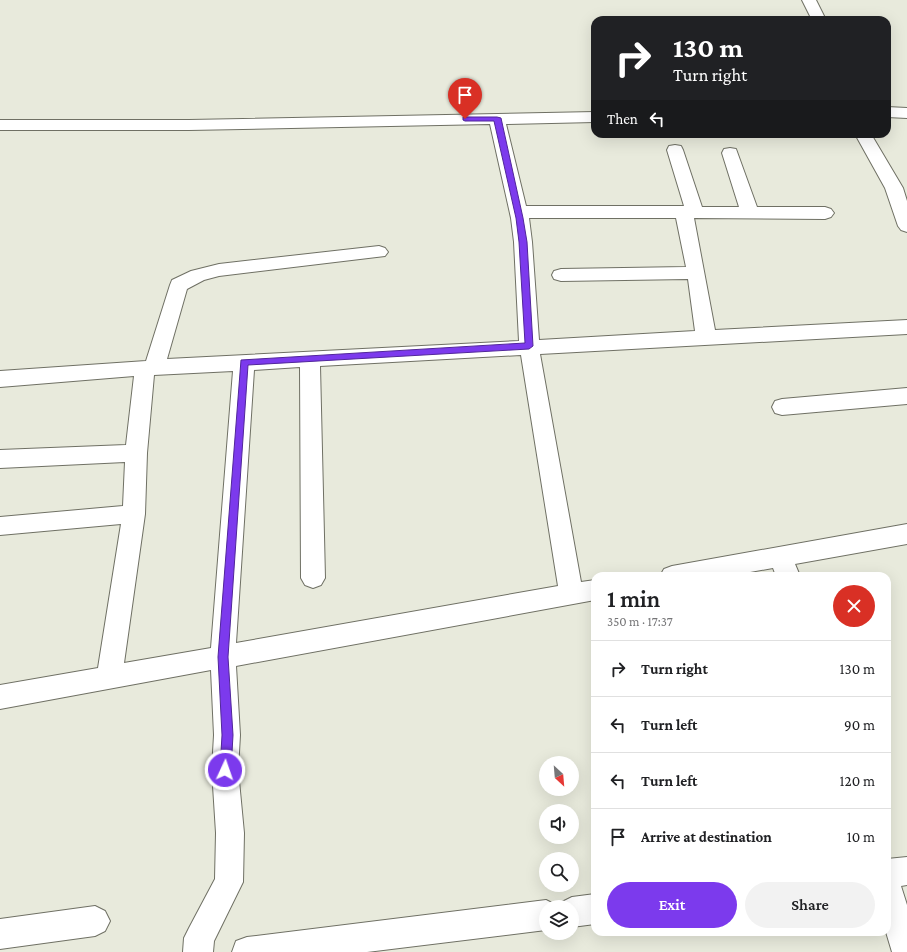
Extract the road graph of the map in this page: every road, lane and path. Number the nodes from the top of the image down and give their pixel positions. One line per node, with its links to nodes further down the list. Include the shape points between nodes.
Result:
1 (809, 0): 2 (street)
2 (817, 16)
3 (891, 112): 4 (street)
4 (907, 113)
5 (497, 118): 6 (street); 7 (street, via 189,125); 11 (street)
6 (591, 118)
7 (0, 125)
8 (865, 138): 15 (street, via 894,188)
9 (676, 150): 12 (street)
10 (730, 152): 13 (street)
11 (519, 212): 12 (street); 21 (street)
12 (690, 212): 13 (street); 17 (street)
13 (750, 212): 14 (street)
14 (825, 213)
15 (907, 226)
16 (379, 252): 24 (street, via 219,270 198,275 179,285)
17 (696, 273): 18 (street); 20 (street)
18 (560, 275)
19 (907, 327): 20 (street)
20 (706, 338): 21 (street)
21 (529, 346): 22 (street); 37 (street)
22 (310, 359): 23 (street); 35 (street)
23 (244, 362): 24 (street); 38 (street)
24 (149, 368): 25 (street); 28 (street)
25 (0, 379)
26 (907, 396): 27 (street)
27 (782, 407)
28 (136, 453): 29 (street); 30 (street)
29 (0, 459)
30 (134, 514): 31 (street); 39 (street)
31 (0, 526)
32 (907, 534): 33 (street)
33 (785, 566): 34 (street)
34 (717, 572)
35 (313, 578)
36 (591, 591): 37 (street)
37 (571, 594): 38 (street)
38 (223, 657): 39 (street); 50 (street, via 227,735 225,770 230,833 229,882 199,938)
39 (109, 678): 40 (street)
40 (0, 697)
41 (907, 871): 42 (street)
42 (891, 873)
43 (891, 901): 49 (street)
44 (591, 910): 45 (street)
45 (579, 911)
46 (539, 916): 51 (street)
47 (95, 921): 48 (street)
48 (0, 934)
49 (907, 951)
50 (198, 952)
51 (247, 952)

